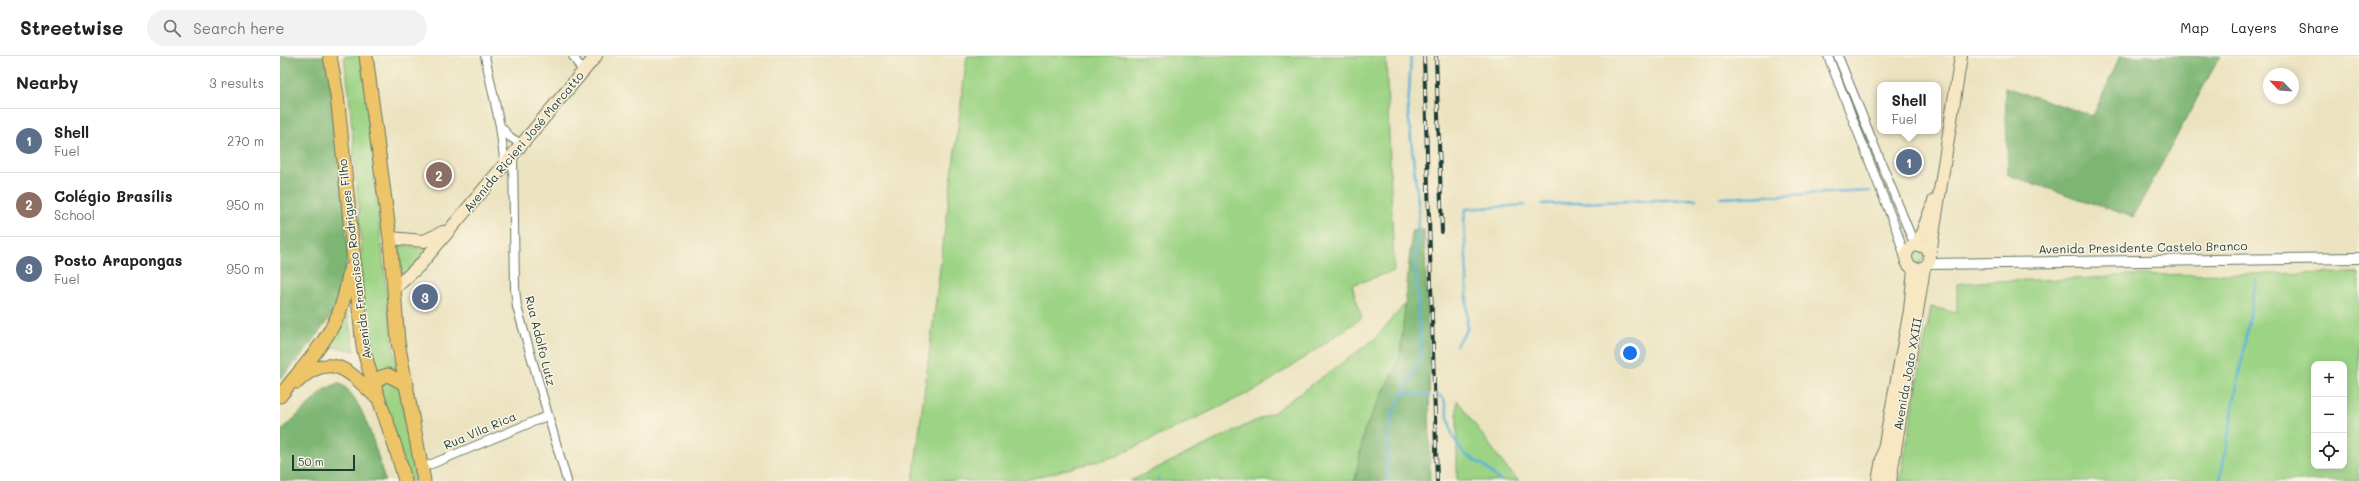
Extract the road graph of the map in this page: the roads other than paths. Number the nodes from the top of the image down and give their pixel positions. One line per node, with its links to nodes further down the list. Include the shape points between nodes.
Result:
1 (330, 56): 19 (main road, Avenida Francisco Rodrigues Filho, via 337,95)
2 (366, 56): 17 (main road)
3 (485, 56): 10 (street)
4 (573, 56): 9 (street)
5 (596, 56): 9 (main road, Avenida Ricieri José Marcatto)
6 (1828, 56): 21 (street)
7 (1838, 56): 18 (street)
8 (1961, 56): 15 (main road, Avenida João XXIII)
9 (583, 72): 11 (main road, Avenida Ricieri José Marcatto)
10 (500, 126): 11 (street); 13 (street)
11 (521, 144): 12 (main road, Avenida Ricieri José Marcatto)
12 (513, 154): 13 (main road, Avenida Ricieri José Marcatto); 14 (street, Rua Adolfo Lutz)
13 (504, 166): 14 (street); 16 (main road, Avenida Ricieri José Marcatto)
14 (515, 177): 27 (street, Rua Adolfo Lutz, via 517,307)
15 (1941, 181): 18 (main road, Avenida João XXIII); 22 (main road, Avenida João XXIII)
16 (452, 228): 17 (main road, Avenida Ricieri José Marcatto, via 424,241); 23 (main road, Avenida Ricieri José Marcatto)
17 (390, 238): 23 (main road)
18 (1916, 246): 21 (main road, Avenida João XXIII, via 1908,251); 22 (main road, via 1926,249)
19 (352, 254): 25 (main road, Avenida Francisco Rodrigues Filho, via 363,347); 26 (main road, via 345,298 338,316 321,344)
20 (2359, 258): 22 (street, Avenida Presidente Castelo Branco)
21 (1906, 260): 22 (main road)
22 (1924, 264): 31 (main road, Avenida João XXIII, via 1910,310); 32 (main road, Avenida João XXIII)
23 (394, 290): 24 (main road, via 398,342)
24 (407, 386): 25 (main road, via 388,375 381,377); 28 (main road)
25 (375, 392): 26 (main road, via 351,372 343,368 325,366 302,377); 29 (main road, Avenida Francisco Rodrigues Filho, via 395,446)
26 (280, 397)
27 (547, 416): 28 (street, Rua Vila Rica); 30 (street, Rua Adolfo Lutz)
28 (423, 475)
29 (404, 481)
30 (567, 481)
31 (1878, 481)
32 (1890, 481)

